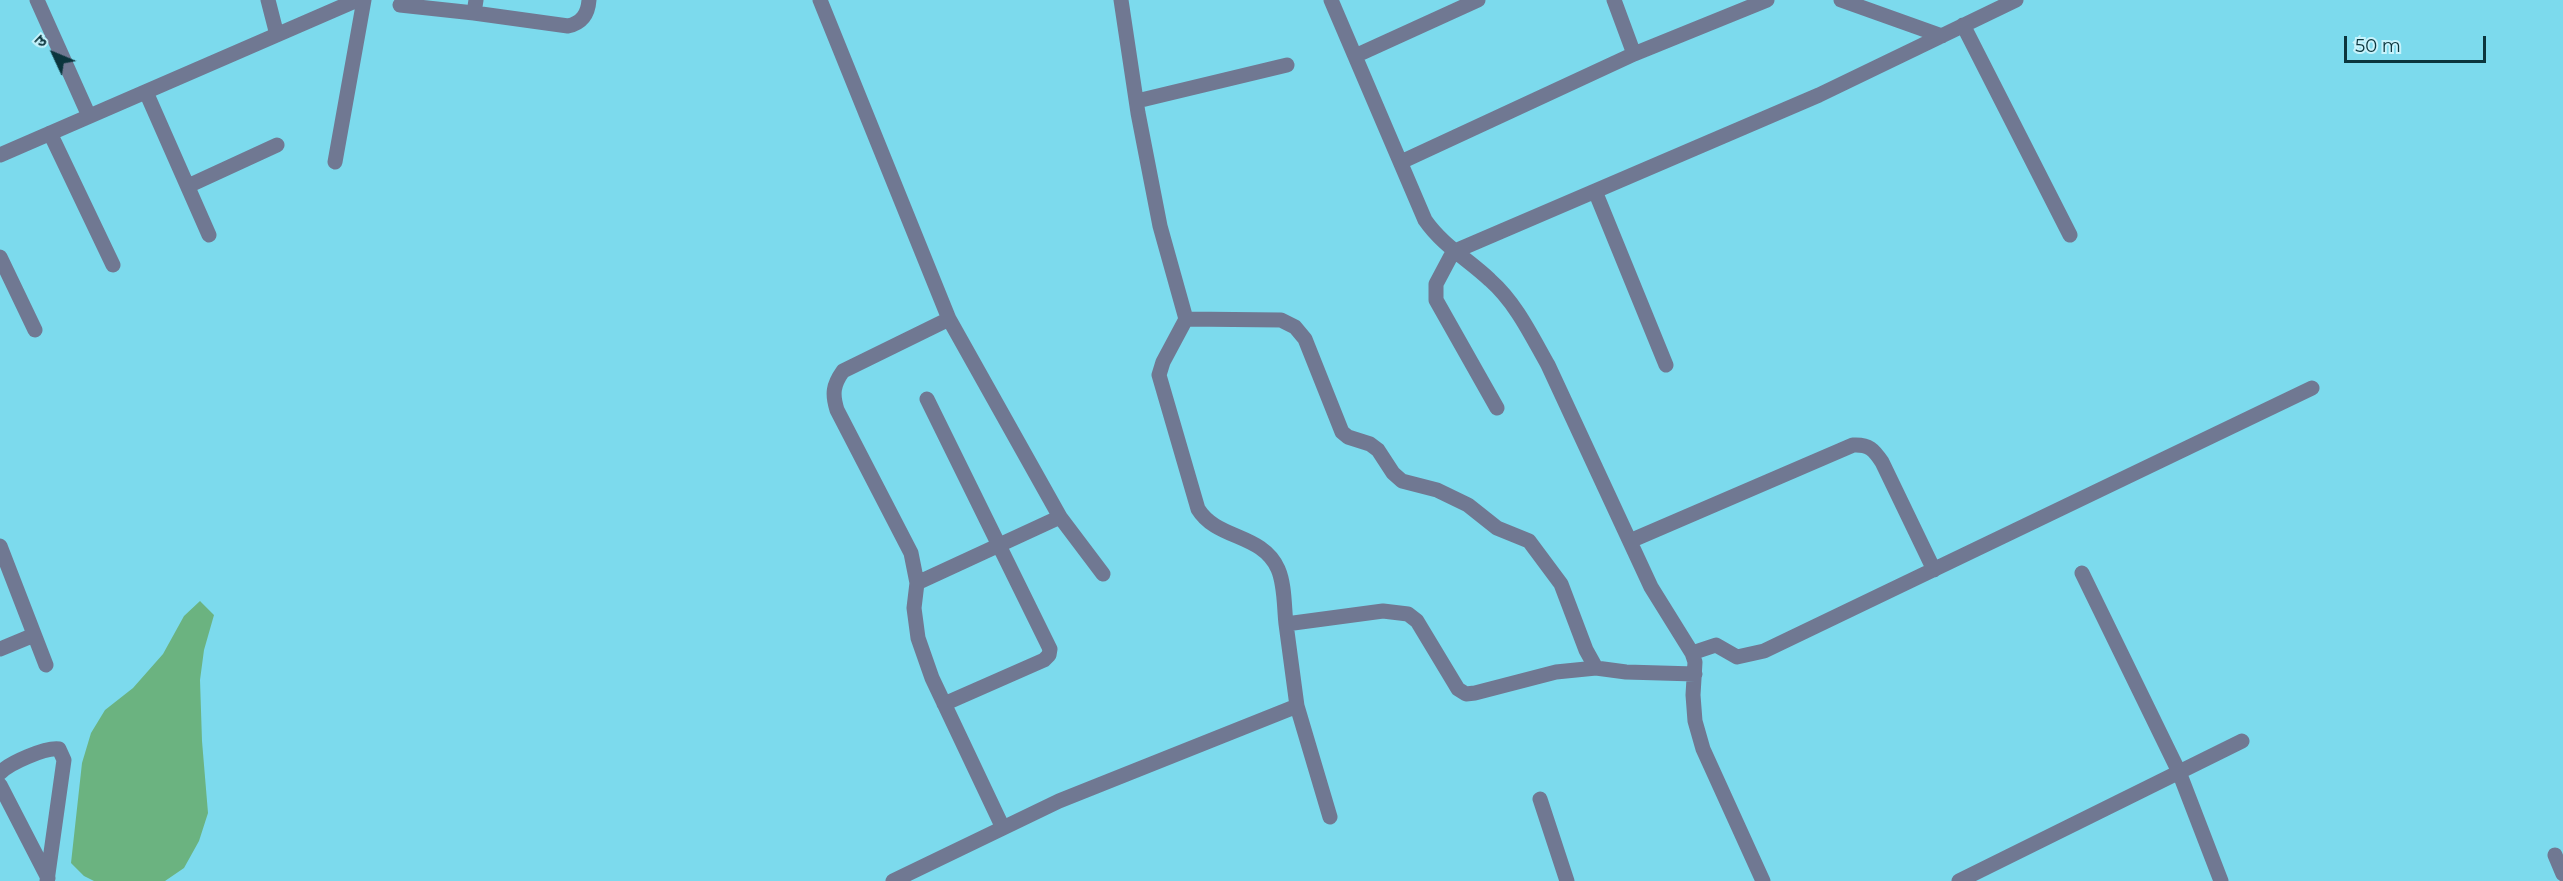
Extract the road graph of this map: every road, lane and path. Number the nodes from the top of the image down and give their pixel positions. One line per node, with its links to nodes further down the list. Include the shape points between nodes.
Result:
1 (37, 0): 24 (street)
2 (268, 0): 17 (street)
3 (357, 0): 17 (street)
4 (364, 0): 28 (street)
5 (589, 0): 15 (street, via 584,18 568,26)
6 (820, 0): 37 (street)
7 (1120, 0): 23 (street)
8 (1331, 0): 20 (street)
9 (1478, 0): 20 (street)
10 (1614, 0): 19 (street)
11 (1767, 0): 19 (street)
12 (1841, 0): 18 (street)
13 (2016, 0): 16 (street)
14 (400, 5): 15 (street)
15 (475, 7)
16 (1963, 25): 18 (street); 33 (street)
17 (277, 35): 22 (street)
18 (1942, 36): 31 (street, via 1819,95)
19 (1634, 54): 29 (street)
20 (1355, 56): 29 (street)
21 (1287, 65): 23 (street)
22 (146, 92): 24 (street); 30 (street)
23 (1137, 101): 38 (street, via 1160,226)
24 (89, 116): 25 (street)
25 (50, 133): 27 (street); 36 (street)
26 (277, 145): 30 (street)
27 (0, 155)
28 (335, 162)
29 (1401, 162): 34 (street, via 1425,220)
30 (188, 186): 32 (street)
31 (1595, 191): 34 (street); 40 (street)
32 (209, 234)
33 (2070, 235)
34 (1453, 252): 43 (street, via 1436,284 1436,300); 45 (street, via 1490,280 1511,303 1530,334)
35 (0, 257): 39 (street)
36 (113, 265)
37 (949, 319): 44 (street); 51 (street, via 843,371 833,396 911,553)
38 (1186, 319): 52 (street, via 1159,375 1198,509 1214,527 1258,545 1269,555 1278,569); 57 (street, via 1281,320 1295,327 1305,339 1341,432 1378,450 1402,481 1437,490 1468,505 1497,528 1528,541 1561,584)
39 (35, 330)
40 (1666, 365)
41 (2312, 388): 48 (street)
42 (927, 399): 46 (street)
43 (1497, 408)
44 (1060, 517): 46 (street); 50 (street)
45 (1630, 541): 48 (street, via 1853,445 1864,444 1882,462); 55 (street, via 1651,587)
46 (998, 546): 51 (street); 59 (street, via 1047,641 1049,655)
47 (1, 554): 53 (street)
48 (1934, 570): 55 (street, via 1764,651 1737,657 1716,645)
49 (2082, 573): 62 (street)
50 (1102, 574)
51 (917, 583): 59 (street, via 914,608 918,638)
52 (1286, 624): 57 (street, via 1383,611 1408,614 1417,621 1458,689 1466,693 1556,672); 60 (street)
53 (34, 635): 54 (street); 56 (street)
54 (0, 649)
55 (1692, 653): 58 (street)
56 (46, 665)
57 (1596, 668): 58 (street)
58 (1695, 674): 73 (street, via 1695,720 1703,749)
59 (944, 704): 67 (street)
60 (1297, 706): 66 (street); 67 (street, via 1059,801)
61 (2242, 741): 62 (street)
62 (2178, 772): 74 (street); 75 (street)
63 (0, 773): 70 (street, via 51,748 63,753)
64 (0, 785): 70 (street)
65 (1540, 800): 72 (street)
66 (1330, 817)
67 (1003, 828): 71 (street)
68 (2555, 855): 69 (street)
69 (2563, 874)
70 (48, 880)
71 (893, 881)
72 (1567, 881)
73 (1763, 881)
74 (1959, 881)
75 (2221, 881)

